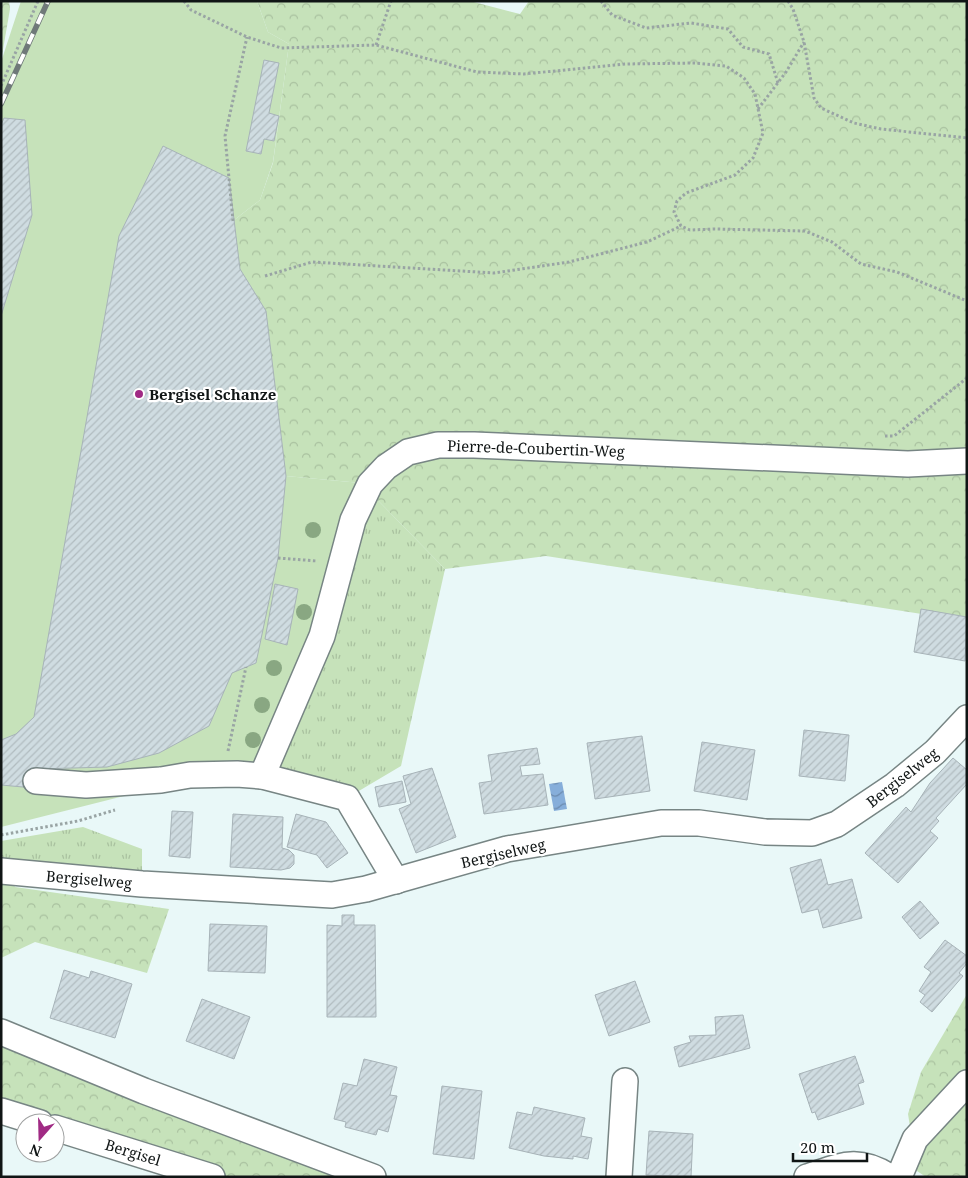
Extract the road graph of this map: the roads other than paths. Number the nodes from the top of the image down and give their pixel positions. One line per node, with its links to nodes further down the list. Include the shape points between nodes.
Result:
1 (967, 461): 3 (street, Pierre-de-Coubertin-Weg, via 908,464 438,445 408,452 370,484 353,520 322,636)
2 (967, 718): 6 (street, Bergiselweg, via 935,752 895,785 820,832 792,834 698,823 661,823 507,849)
3 (262, 776): 4 (street, via 190,774 161,780 86,786); 6 (street, via 347,798)
4 (36, 781)
5 (1, 870): 6 (street, Bergiselweg, via 142,884 323,896)
6 (396, 881)
7 (1, 1032): 14 (street, via 144,1091)
8 (624, 1081): 15 (street)
9 (967, 1082): 18 (street, via 915,1139)
10 (1, 1111): 11 (street)
11 (15, 1115)
12 (65, 1131): 13 (street, Bergisel)
13 (212, 1177)
14 (373, 1177)
15 (618, 1177)
16 (807, 1177): 17 (street, via 852,1163 868,1166)
17 (890, 1177)
18 (899, 1177)

